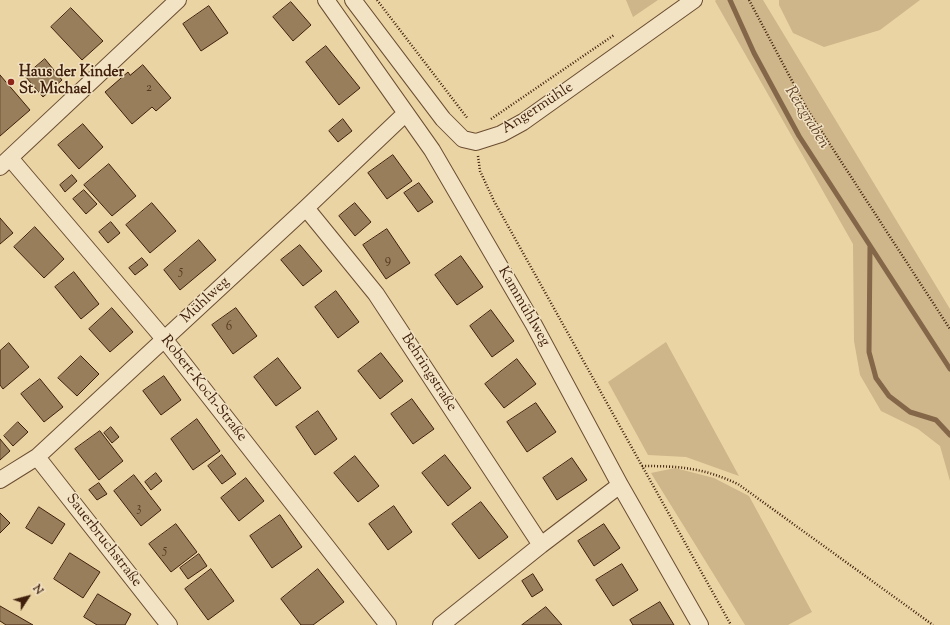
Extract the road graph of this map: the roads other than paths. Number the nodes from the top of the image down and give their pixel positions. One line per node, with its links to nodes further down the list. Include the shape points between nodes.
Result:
1 (178, 0): 6 (street)
2 (326, 0): 5 (street, Kammühlweg)
3 (352, 0): 4 (street, Angermühle, via 443,119 463,139 476,142 501,134 523,122)
4 (694, 0)
5 (406, 113): 7 (street, Mühlweg); 11 (street, Kammühlweg, via 432,150 534,325)
6 (5, 162): 8 (street, Robert-Koch-Straße)
7 (306, 208): 8 (street, Mühlweg); 12 (street, Behringstraße, via 376,294)
8 (165, 340): 9 (street, Mühlweg); 14 (street, Robert-Koch-Straße)
9 (37, 457): 10 (street, Mühlweg); 13 (street, Sauerbruchstraße)
10 (0, 480)
11 (620, 485): 12 (street); 16 (street, Kammühlweg)
12 (541, 545): 15 (street)
13 (169, 625)
14 (388, 625)
15 (441, 625)
16 (700, 625)

